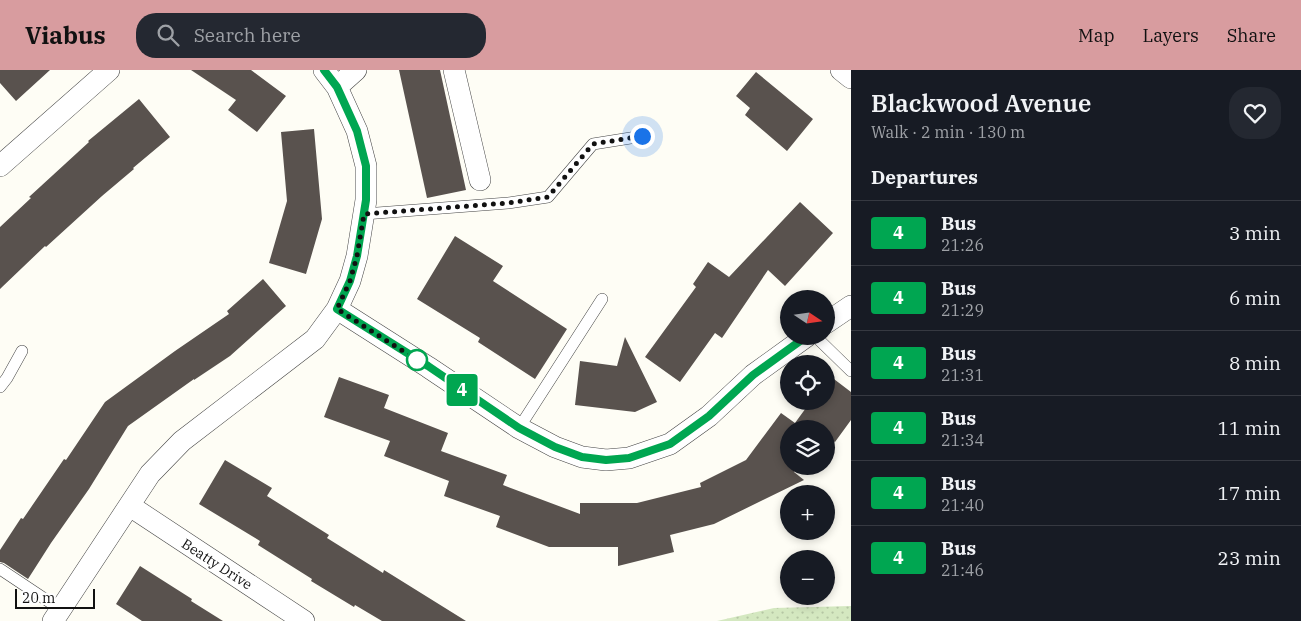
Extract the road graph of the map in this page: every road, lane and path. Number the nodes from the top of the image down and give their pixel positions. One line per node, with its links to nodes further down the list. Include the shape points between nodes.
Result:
1 (109, 70): 9 (street)
2 (324, 70): 7 (street)
3 (356, 70): 7 (street)
4 (454, 70): 10 (street)
5 (841, 70): 6 (street)
6 (851, 78)
7 (337, 87): 11 (street, via 357,131 366,166)
8 (642, 136): 11 (lane, via 593,144 548,197)
9 (0, 166)
10 (480, 180)
11 (364, 214): 14 (street, via 350,281)
12 (602, 300): 21 (lane)
13 (851, 306): 15 (street)
14 (337, 309): 21 (street); 22 (street, via 315,339 182,441 150,474)
15 (835, 317)
16 (795, 345): 21 (street, via 753,375 688,433 644,454 606,460 582,457)
17 (824, 345): 19 (lane)
18 (22, 351): 20 (lane)
19 (851, 371)
20 (0, 386)
21 (519, 428)
22 (130, 506): 24 (street); 25 (street, Beatty Drive)
23 (0, 569): 24 (lane)
24 (56, 615)
25 (304, 621)

